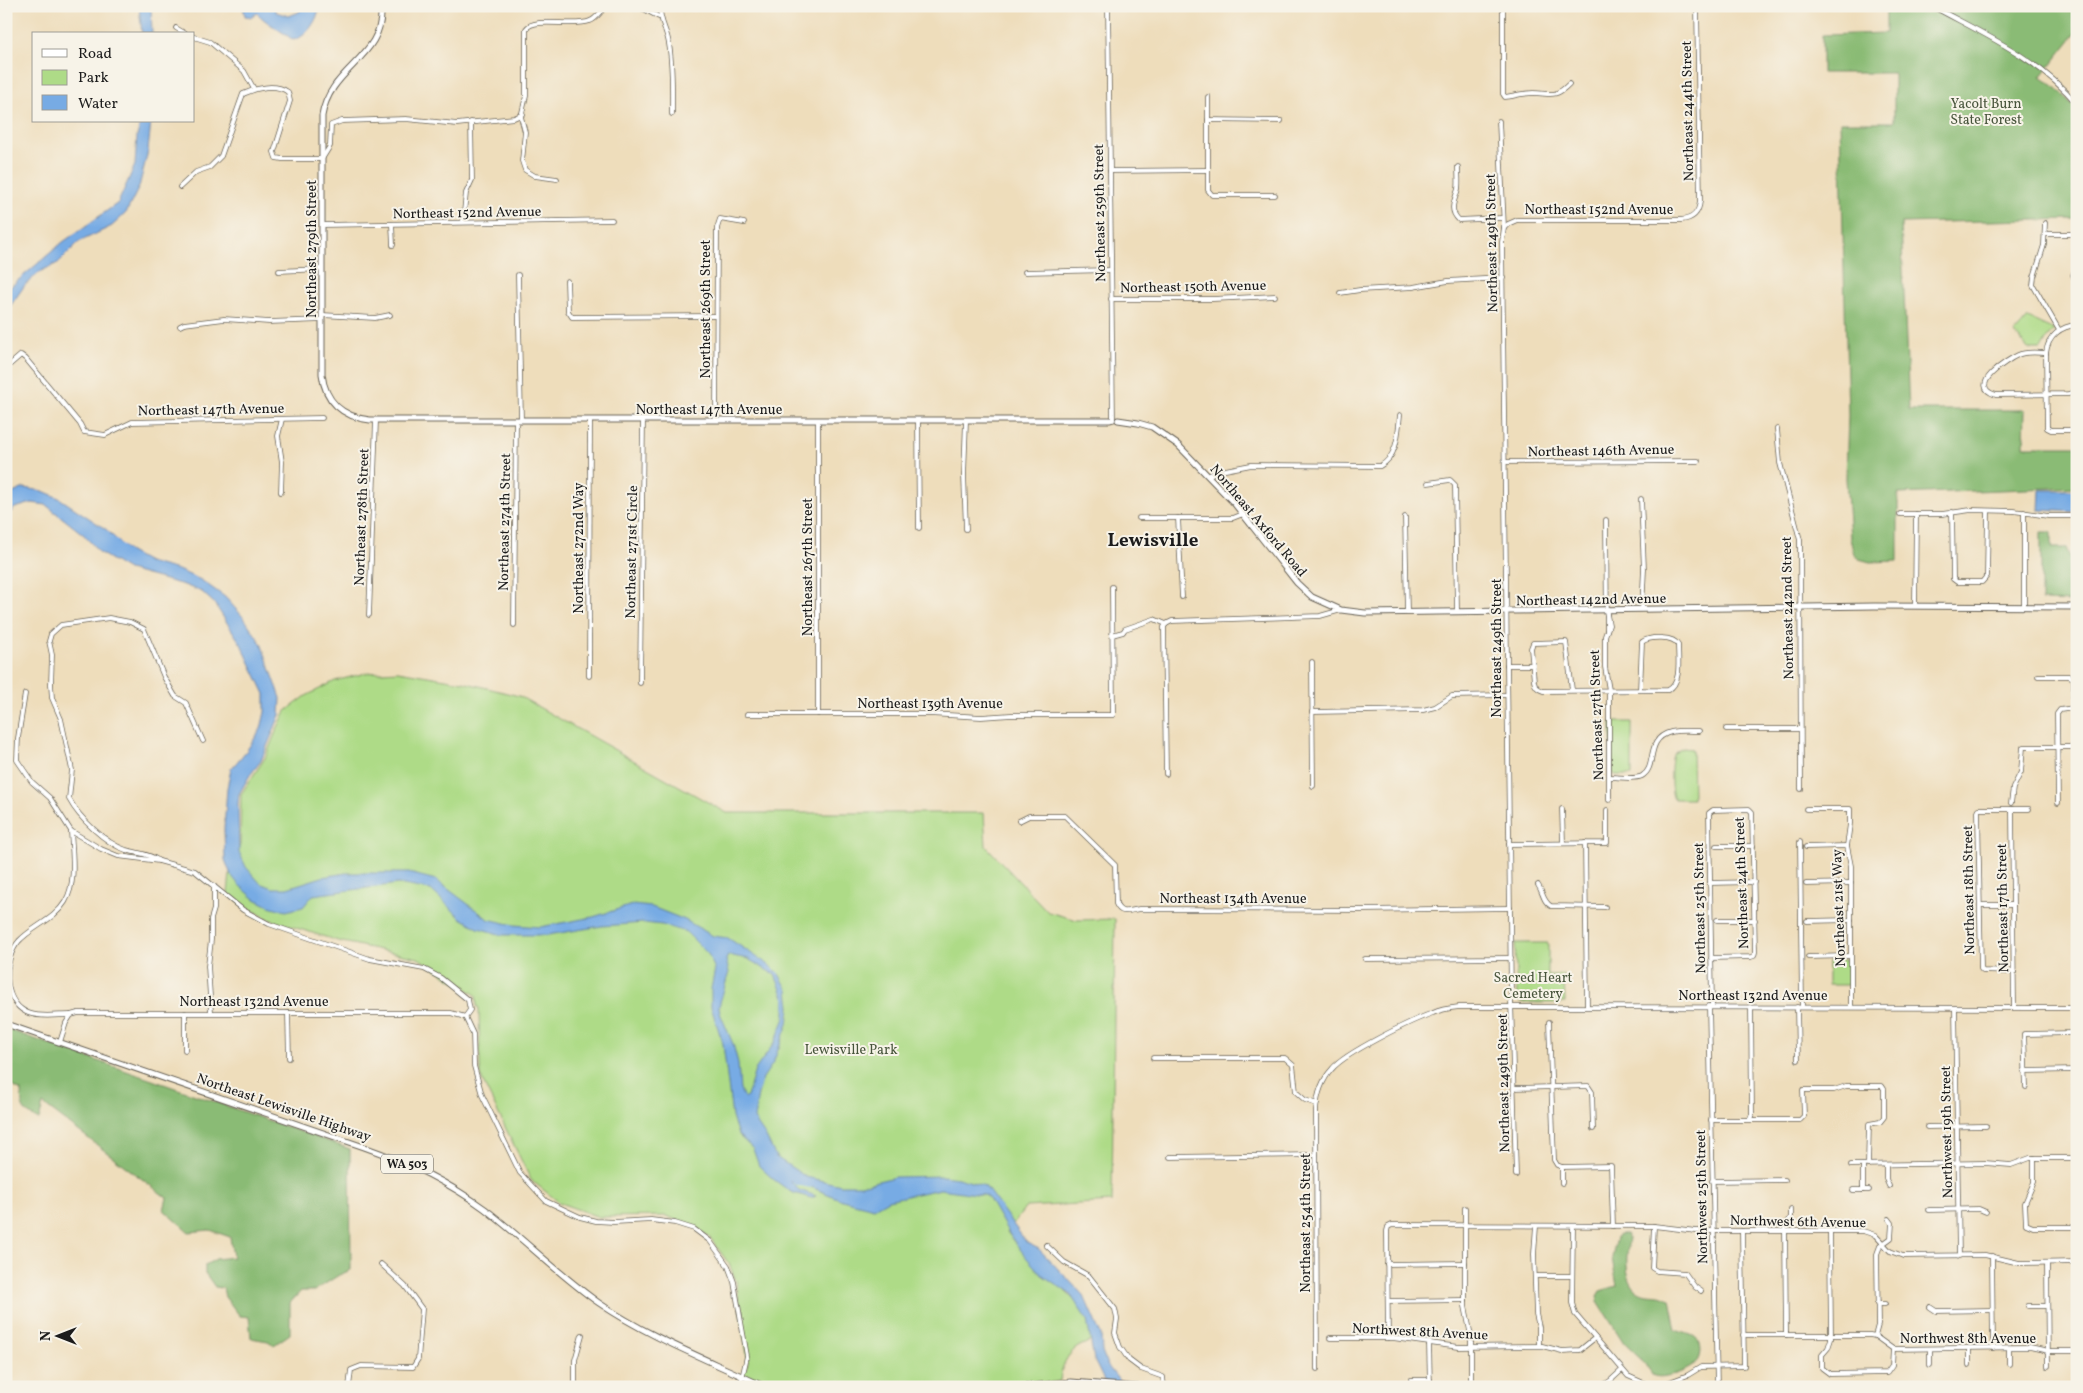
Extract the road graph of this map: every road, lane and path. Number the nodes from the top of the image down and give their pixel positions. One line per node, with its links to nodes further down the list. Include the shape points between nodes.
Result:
1 (381, 6): 23 (main road, Northeast 279th Street, via 381,26 376,39 335,84 327,98 323,111)
2 (607, 6): 17 (street, via 586,22 527,26)
3 (634, 6): 9 (street)
4 (660, 6): 9 (street)
5 (1108, 6): 26 (street, Northeast 259th Street)
6 (1503, 6): 13 (street, via 1503,94 1550,96)
7 (1697, 6): 30 (street, Northeast 244th Street, via 1700,201)
8 (1932, 6): 16 (street, via 2040,67)
9 (660, 17): 18 (street, via 668,38 672,65)
10 (176, 28): 11 (street)
11 (183, 32)
12 (195, 37): 14 (street, via 210,42 244,71)
13 (1569, 84)
14 (254, 89): 23 (street, via 282,88 288,92 290,101 274,152 276,158); 28 (street, via 243,94 221,156)
15 (1208, 97): 19 (street)
16 (2077, 104)
17 (523, 114): 22 (street, via 514,118); 27 (street, via 522,161 525,170 535,176)
18 (672, 114)
19 (1208, 120): 20 (street); 25 (street)
20 (1281, 121)
21 (1499, 121): 31 (street, Northeast 249th Street)
22 (471, 122): 23 (street, via 342,121 331,125 330,146); 33 (street, via 472,180 466,193)
23 (322, 159): 37 (main road, Northeast 279th Street)
24 (1458, 167): 31 (street, via 1458,187 1452,206 1454,216 1458,220)
25 (1207, 170): 26 (street); 29 (street, via 1208,190 1212,195)
26 (1110, 171): 44 (street, Northeast 259th Street)
27 (557, 179)
28 (180, 187)
29 (1275, 195)
30 (1696, 214): 38 (street, Northeast 152nd Avenue, via 1680,220 1517,220)
31 (1502, 218): 38 (street, Northeast 249th Street)
32 (612, 220): 33 (street, Northeast 152nd Avenue)
33 (463, 222): 36 (street, Northeast 152nd Avenue)
34 (744, 223): 55 (street, Northeast 269th Street, via 720,219 717,228)
35 (2045, 223): 39 (street)
36 (392, 224): 37 (street, Northeast 152nd Avenue); 41 (street)
37 (322, 225): 43 (main road, Northeast 279th Street)
38 (1504, 228): 48 (street, Northeast 249th Street)
39 (2045, 234): 40 (street); 59 (street, via 2033,285)
40 (2077, 234)
41 (393, 245)
42 (2076, 267): 50 (street, via 2073,275)
43 (322, 269): 45 (street); 56 (main road, Northeast 279th Street)
44 (1111, 270): 46 (street); 53 (street, Northeast 259th Street)
45 (280, 271)
46 (1025, 272)
47 (518, 275): 69 (street, Northeast 274th Street)
48 (1503, 278): 51 (street); 80 (street, Northeast 249th Street)
49 (567, 281): 55 (street, via 568,311 572,317)
50 (2077, 284)
51 (1340, 292)
52 (1275, 296): 53 (street, Northeast 150th Avenue)
53 (1111, 299): 76 (street, Northeast 259th Street)
54 (390, 315): 56 (street)
55 (716, 316): 72 (street, Northeast 269th Street)
56 (322, 318): 58 (street, via 269,322 224,319); 63 (main road, Northeast 279th Street)
57 (2077, 325): 59 (street)
58 (180, 326)
59 (2059, 330): 60 (street, via 2048,342)
60 (2046, 353): 64 (street); 64 (street, via 2018,355 1988,375 1985,384 1988,391 1996,395)
61 (6, 368): 67 (street, Northeast 147th Avenue, via 21,355 26,359 84,432 105,435 132,422)
62 (2074, 372): 64 (street, via 2076,385 2072,393)
63 (324, 386): 68 (main road, Northeast 147th Avenue, via 329,398 343,412 357,418)
64 (2046, 395): 78 (street, via 2047,429)
65 (1400, 415): 81 (street, via 1394,449 1389,460 1380,466 1251,465)
66 (322, 418): 67 (street, Northeast 147th Avenue)
67 (282, 419): 83 (street, via 278,436 282,462)
68 (376, 420): 69 (main road, Northeast 147th Avenue); 110 (street, Northeast 278th Street)
69 (518, 420): 70 (main road, Northeast 147th Avenue); 112 (street, Northeast 274th Street)
70 (590, 420): 71 (main road, Northeast 147th Avenue); 117 (street, Northeast 272nd Way)
71 (643, 420): 72 (main road, Northeast 147th Avenue); 119 (street, Northeast 271st Circle)
72 (716, 420): 73 (main road, Northeast 147th Avenue)
73 (818, 420): 74 (main road, Northeast 147th Avenue); 127 (street, Northeast 267th Street)
74 (918, 420): 75 (main road, Northeast 147th Avenue); 96 (street)
75 (966, 420): 76 (main road, Northeast 147th Avenue); 97 (street)
76 (1114, 420): 81 (main road, Northeast Axford Road, via 1138,422 1163,433)
77 (1777, 429): 101 (street, Northeast 242nd Street, via 1780,463 1800,540)
78 (2077, 430)
79 (1698, 461): 80 (street, Northeast 146th Avenue)
80 (1505, 462): 108 (street, Northeast 249th Street)
81 (1208, 476): 88 (main road, Northeast Axford Road)
82 (1428, 482): 107 (street, via 1450,480 1455,485)
83 (281, 492)
84 (1641, 499): 104 (street)
85 (1988, 511): 86 (street); 86 (street, via 1987,576 1982,582 1957,582 1952,576); 87 (street)
86 (1952, 512): 90 (street)
87 (2024, 512): 91 (street); 102 (street)
88 (1243, 514): 94 (street, via 1233,518); 105 (main road, Northeast Axford Road, via 1297,583 1323,603)
89 (1900, 514): 90 (street)
90 (1916, 514): 100 (street)
91 (2077, 516)
92 (1405, 517): 109 (street)
93 (1139, 518): 94 (street)
94 (1178, 518): 99 (street)
95 (1606, 520): 106 (street, Northeast 27th Street)
96 (919, 528)
97 (966, 529)
98 (1112, 587): 113 (street)
99 (1182, 597)
100 (1915, 606): 101 (main road, Northeast 142nd Avenue); 102 (main road, Northeast 142nd Avenue)
101 (1800, 607): 104 (main road, Northeast 142nd Avenue); 129 (street, Northeast 242nd Street)
102 (2024, 607): 103 (main road, Northeast 142nd Avenue)
103 (2077, 607)
104 (1642, 609): 106 (main road, Northeast 142nd Avenue)
105 (1341, 610): 109 (main road, Northeast 142nd Avenue); 111 (street, Northeast 142nd Avenue, via 1320,616 1172,621)
106 (1606, 610): 108 (main road, Northeast 142nd Avenue); 121 (street, Northeast 27th Street, via 1605,667)
107 (1457, 611): 108 (main road, Northeast 142nd Avenue); 109 (main road, Northeast 142nd Avenue)
108 (1506, 611): 115 (street, Northeast 249th Street)
109 (1407, 612)
110 (369, 616)
111 (1166, 624): 113 (street, Northeast 142nd Avenue, via 1154,618); 134 (street)
112 (514, 625)
113 (1112, 635): 127 (street, Northeast 139th Avenue, via 1113,715)
114 (1312, 662): 125 (street)
115 (1507, 665): 116 (street); 124 (street, Northeast 249th Street)
116 (1533, 665): 120 (street, via 1538,688 1543,691); 120 (street, via 1532,645 1536,642 1566,642)
117 (589, 676)
118 (2038, 676): 132 (street, via 2072,677 2074,680 2073,708 2058,711)
119 (640, 683)
120 (1572, 690): 121 (street)
121 (1609, 690): 122 (street); 135 (street, Northeast 27th Street)
122 (1640, 690): 122 (street, via 1641,646 1644,640 1676,641 1677,680 1674,686 1668,690)
123 (25, 694): 148 (street, via 18,760 32,782 50,798)
124 (1507, 695): 125 (street, via 1452,696 1436,707 1424,710); 152 (street, Northeast 249th Street)
125 (1312, 712): 136 (street)
126 (747, 714): 127 (street, Northeast 139th Avenue)
127 (818, 714)
128 (1726, 729): 129 (street)
129 (1800, 729): 137 (street, Northeast 242nd Street)
130 (1699, 731): 135 (street, via 1664,734 1653,747 1649,769 1643,775)
131 (203, 740): 157 (street, via 186,703 175,696 164,677 144,629 109,618 61,625 53,631 49,641 51,690 72,770 69,799 108,842)
132 (2058, 747): 133 (street); 139 (street, via 2023,747 2021,772 2011,794); 140 (street)
133 (2077, 747)
134 (1166, 774)
135 (1610, 777): 138 (street, Northeast 27th Street)
136 (1313, 786)
137 (1801, 789)
138 (1609, 800)
139 (2011, 803)
140 (2058, 803)
141 (1749, 809): 154 (street, Northeast 24th Street, via 1752,812); 159 (street, Northeast 25th Street, via 1711,810)
142 (2012, 809): 143 (street); 164 (street, Northeast 18th Street, via 1978,810); 165 (street, Northeast 17th Street)
143 (2029, 809)
144 (1562, 810): 150 (street)
145 (1607, 810): 151 (street, via 1607,843)
146 (1806, 810): 155 (street, Northeast 21st Way, via 1850,809)
147 (1019, 821): 168 (street, Northeast 134th Avenue, via 1029,816 1065,816 1115,865 1116,904 1124,912 1139,909)
148 (71, 831): 157 (street, via 118,856); 191 (street, Northeast 132nd Avenue, via 72,873 66,901 20,940 10,959 8,979 10,995 17,1007 27,1013)
149 (1800, 842): 183 (street)
150 (1563, 843): 151 (street); 152 (street)
151 (1585, 843): 166 (street)
152 (1509, 844): 168 (street, Northeast 249th Street)
153 (1716, 846): 154 (street)
154 (1753, 846): 158 (street, Northeast 24th Street)
155 (1847, 846): 156 (street); 160 (street, Northeast 21st Way)
156 (1806, 847)
157 (159, 861): 163 (street, via 195,871)
158 (1754, 882): 159 (street); 170 (street, Northeast 24th Street)
159 (1710, 883): 176 (street, Northeast 25th Street)
160 (1851, 883): 161 (street); 172 (street, Northeast 21st Way)
161 (1806, 884)
162 (1538, 885): 166 (street, via 1549,906)
163 (214, 886): 188 (street, via 208,966); 192 (street, via 243,910 269,924 370,959 433,973 468,1000 470,1010)
164 (1980, 905): 165 (street); 178 (street, Northeast 18th Street, via 1981,970)
165 (2013, 905): 178 (street, Northeast 17th Street)
166 (1586, 907): 167 (street); 179 (street)
167 (1605, 907)
168 (1510, 908): 175 (street, Northeast 249th Street)
169 (1717, 920): 170 (street)
170 (1754, 920): 176 (street, Northeast 24th Street, via 1754,956)
171 (1807, 920): 172 (street)
172 (1851, 920): 173 (street, Northeast 21st Way)
173 (1850, 956): 174 (street); 184 (street, Northeast 21st Way)
174 (1808, 957)
175 (1511, 958): 177 (street); 181 (street, Northeast 249th Street)
176 (1711, 958): 180 (street, Northeast 25th Street)
177 (1365, 959)
178 (2014, 972): 185 (street, Northeast 17th Street)
179 (1587, 1006): 180 (street, Northeast 132nd Avenue); 181 (street, Northeast 132nd Avenue)
180 (1710, 1006): 182 (street, Northeast 132nd Avenue); 209 (street, Northwest 25th Street)
181 (1512, 1007): 203 (street, Northeast 132nd Avenue, via 1455,1008 1428,1015 1344,1058); 206 (street, Northeast 249th Street)
182 (1751, 1007): 183 (street, Northeast 132nd Avenue); 208 (street)
183 (1799, 1007): 184 (street, Northeast 132nd Avenue); 200 (street)
184 (1851, 1007): 186 (street, Northeast 132nd Avenue)
185 (2014, 1007): 186 (street, Northeast 132nd Avenue); 187 (street, Northeast 132nd Avenue)
186 (1955, 1008): 210 (street, Northwest 19th Street)
187 (2077, 1008)
188 (211, 1012): 189 (street, Northeast 132nd Avenue); 190 (street, Northeast 132nd Avenue)
189 (185, 1013): 191 (street, Northeast 132nd Avenue); 197 (street)
190 (288, 1013): 192 (street, Northeast 132nd Avenue, via 451,1013); 198 (street)
191 (71, 1015): 195 (street)
192 (466, 1017): 293 (street, via 473,1034 474,1066 482,1095 520,1174 546,1201 596,1221 674,1223 694,1229 710,1242 732,1274 747,1356)
193 (1550, 1022): 204 (street)
194 (6, 1024): 195 (main road, Northeast Lewisville Highway / WA 503)
195 (60, 1042): 293 (main road, Northeast Lewisville Highway / WA 503, via 378,1152 425,1172 484,1209 575,1285 613,1312)
196 (2077, 1049): 202 (street, via 2075,1034 2024,1034)
197 (185, 1050)
198 (289, 1058)
199 (1153, 1058): 207 (street, via 1285,1058 1293,1066 1297,1095)
200 (1798, 1060)
201 (2077, 1070): 202 (street)
202 (2024, 1071): 205 (street)
203 (1324, 1079): 207 (street, Northeast 254th Street)
204 (1551, 1087): 206 (street); 213 (street, via 1591,1088); 223 (street, via 1554,1160)
205 (2026, 1087)
206 (1514, 1088): 224 (street, Northeast 249th Street)
207 (1317, 1104): 214 (street, Northeast 254th Street)
208 (1750, 1119): 209 (street); 221 (street, via 1802,1119 1803,1090 1882,1086 1884,1117 1869,1124)
209 (1711, 1120): 225 (street, Northwest 25th Street)
210 (1957, 1126): 211 (street); 212 (street); 218 (street, Northwest 19th Street)
211 (1986, 1126)
212 (1927, 1127)
213 (1593, 1129)
214 (1316, 1156): 215 (street); 291 (street, Northeast 254th Street)
215 (1170, 1157)
216 (2034, 1158): 217 (street); 218 (street, via 2011,1165); 243 (street, via 2034,1186 2025,1203 2027,1226)
217 (2077, 1158)
218 (1958, 1164): 222 (street); 233 (street, Northwest 19th Street)
219 (1851, 1165): 220 (street)
220 (1863, 1165): 221 (street); 230 (street)
221 (1868, 1165): 222 (street)
222 (1886, 1165): 228 (street)
223 (1562, 1167): 227 (street); 241 (street, via 1611,1166)
224 (1516, 1175)
225 (1712, 1180): 226 (street); 244 (street, Northwest 25th Street)
226 (1785, 1180)
227 (1562, 1183)
228 (1889, 1186)
229 (1853, 1190): 230 (street)
230 (1863, 1190): 231 (street)
231 (1869, 1190)
232 (1464, 1208): 238 (street)
233 (1959, 1209): 235 (street); 236 (street); 250 (street, Northwest 19th Street)
234 (1791, 1210): 246 (street)
235 (1929, 1210)
236 (1986, 1212)
237 (1889, 1219): 248 (street, via 1892,1234)
238 (1465, 1226): 239 (street, Northwest 6th Avenue); 253 (street); 256 (street, Northwest 6th Avenue, via 1390,1226 1387,1230)
239 (1536, 1226): 240 (street, Northwest 6th Avenue); 257 (street)
240 (1573, 1226): 241 (street, Northwest 6th Avenue); 258 (street)
241 (1613, 1226): 242 (street, Northwest 6th Avenue)
242 (1654, 1226): 244 (street, Northwest 6th Avenue); 259 (street, via 1653,1269 1683,1272)
243 (2077, 1227)
244 (1713, 1231): 245 (street, Northwest 6th Avenue); 290 (street, Northwest 25th Street)
245 (1742, 1231): 246 (street, Northwest 6th Avenue); 269 (street)
246 (1786, 1231): 247 (street, Northwest 6th Avenue); 270 (street)
247 (1830, 1231): 248 (street, Northwest 6th Avenue, via 1867,1232); 271 (street)
248 (1884, 1244): 250 (street, Northwest 6th Avenue, via 1894,1254 1903,1256); 262 (street, via 1878,1248 1877,1254)
249 (1046, 1245): 304 (street, via 1064,1262 1089,1276 1114,1309 1117,1319 1115,1333 1123,1352 1136,1366 1163,1377)
250 (1959, 1256): 251 (street, Northwest 6th Avenue)
251 (1992, 1256): 254 (street, Northwest 6th Avenue, via 2015,1262); 267 (street)
252 (2077, 1262): 254 (street, Northwest 6th Avenue)
253 (1465, 1263): 256 (street); 260 (street)
254 (2047, 1263): 265 (street)
255 (381, 1264): 298 (street, via 406,1286 422,1309 418,1359 413,1367 361,1366 351,1370)
256 (1387, 1264): 261 (street)
257 (1535, 1276): 258 (street); 277 (street)
258 (1572, 1276): 275 (street, via 1574,1312)
259 (1701, 1291)
260 (1465, 1300): 261 (street); 278 (street)
261 (1388, 1301): 274 (street)
262 (1878, 1304): 263 (street); 272 (street, via 1878,1326)
263 (1886, 1304)
264 (2028, 1306): 265 (street)
265 (2047, 1306): 284 (street)
266 (1930, 1307): 267 (street, via 1936,1311)
267 (1992, 1310): 279 (street)
268 (582, 1334): 299 (street, via 575,1360)
269 (1744, 1335): 270 (street); 290 (street, via 1744,1366)
270 (1786, 1335): 271 (street)
271 (1831, 1335): 272 (street); 281 (street, via 1830,1344 1821,1359 1824,1371 1830,1374 1883,1374 1890,1370)
272 (1874, 1336): 281 (street, Northwest 8th Avenue)
273 (1330, 1338): 274 (street, Northwest 8th Avenue)
274 (1388, 1338): 276 (street, Northwest 8th Avenue)
275 (1595, 1338): 277 (street, Northwest 8th Avenue, via 1578,1350); 292 (street)
276 (1429, 1342): 278 (street, Northwest 8th Avenue); 295 (street)
277 (1539, 1346): 278 (street, Northwest 8th Avenue)
278 (1471, 1347): 306 (street)
279 (1993, 1348): 280 (street, Northwest 8th Avenue); 283 (street, Northwest 8th Avenue)
280 (2008, 1348): 284 (street, Northwest 8th Avenue); 286 (street)
281 (1893, 1349): 282 (street, Northwest 8th Avenue)
282 (1930, 1349): 283 (street, Northwest 8th Avenue); 287 (street)
283 (1969, 1349): 288 (street)
284 (2048, 1351): 285 (street, Northwest 8th Avenue); 289 (street)
285 (2077, 1351)
286 (2009, 1364)
287 (1930, 1365)
288 (1969, 1365)
289 (2048, 1366)
290 (1716, 1367): 297 (street, via 1699,1368 1667,1384); 308 (street, Northwest 25th Street)
291 (1317, 1369)
292 (1622, 1370): 297 (street, via 1633,1380); 307 (street)
293 (743, 1376): 300 (street); 301 (main road, Northeast Lewisville Highway / WA 503)
294 (1410, 1380): 295 (street)
295 (1430, 1380): 305 (street)
296 (1052, 1385): 302 (main road); 303 (main road)
297 (1651, 1386)
298 (349, 1387)
299 (575, 1387)
300 (740, 1387)
301 (765, 1387)
302 (1021, 1387)
303 (1138, 1387)
304 (1164, 1387)
305 (1430, 1387)
306 (1471, 1387)
307 (1600, 1387)
308 (1717, 1387)

